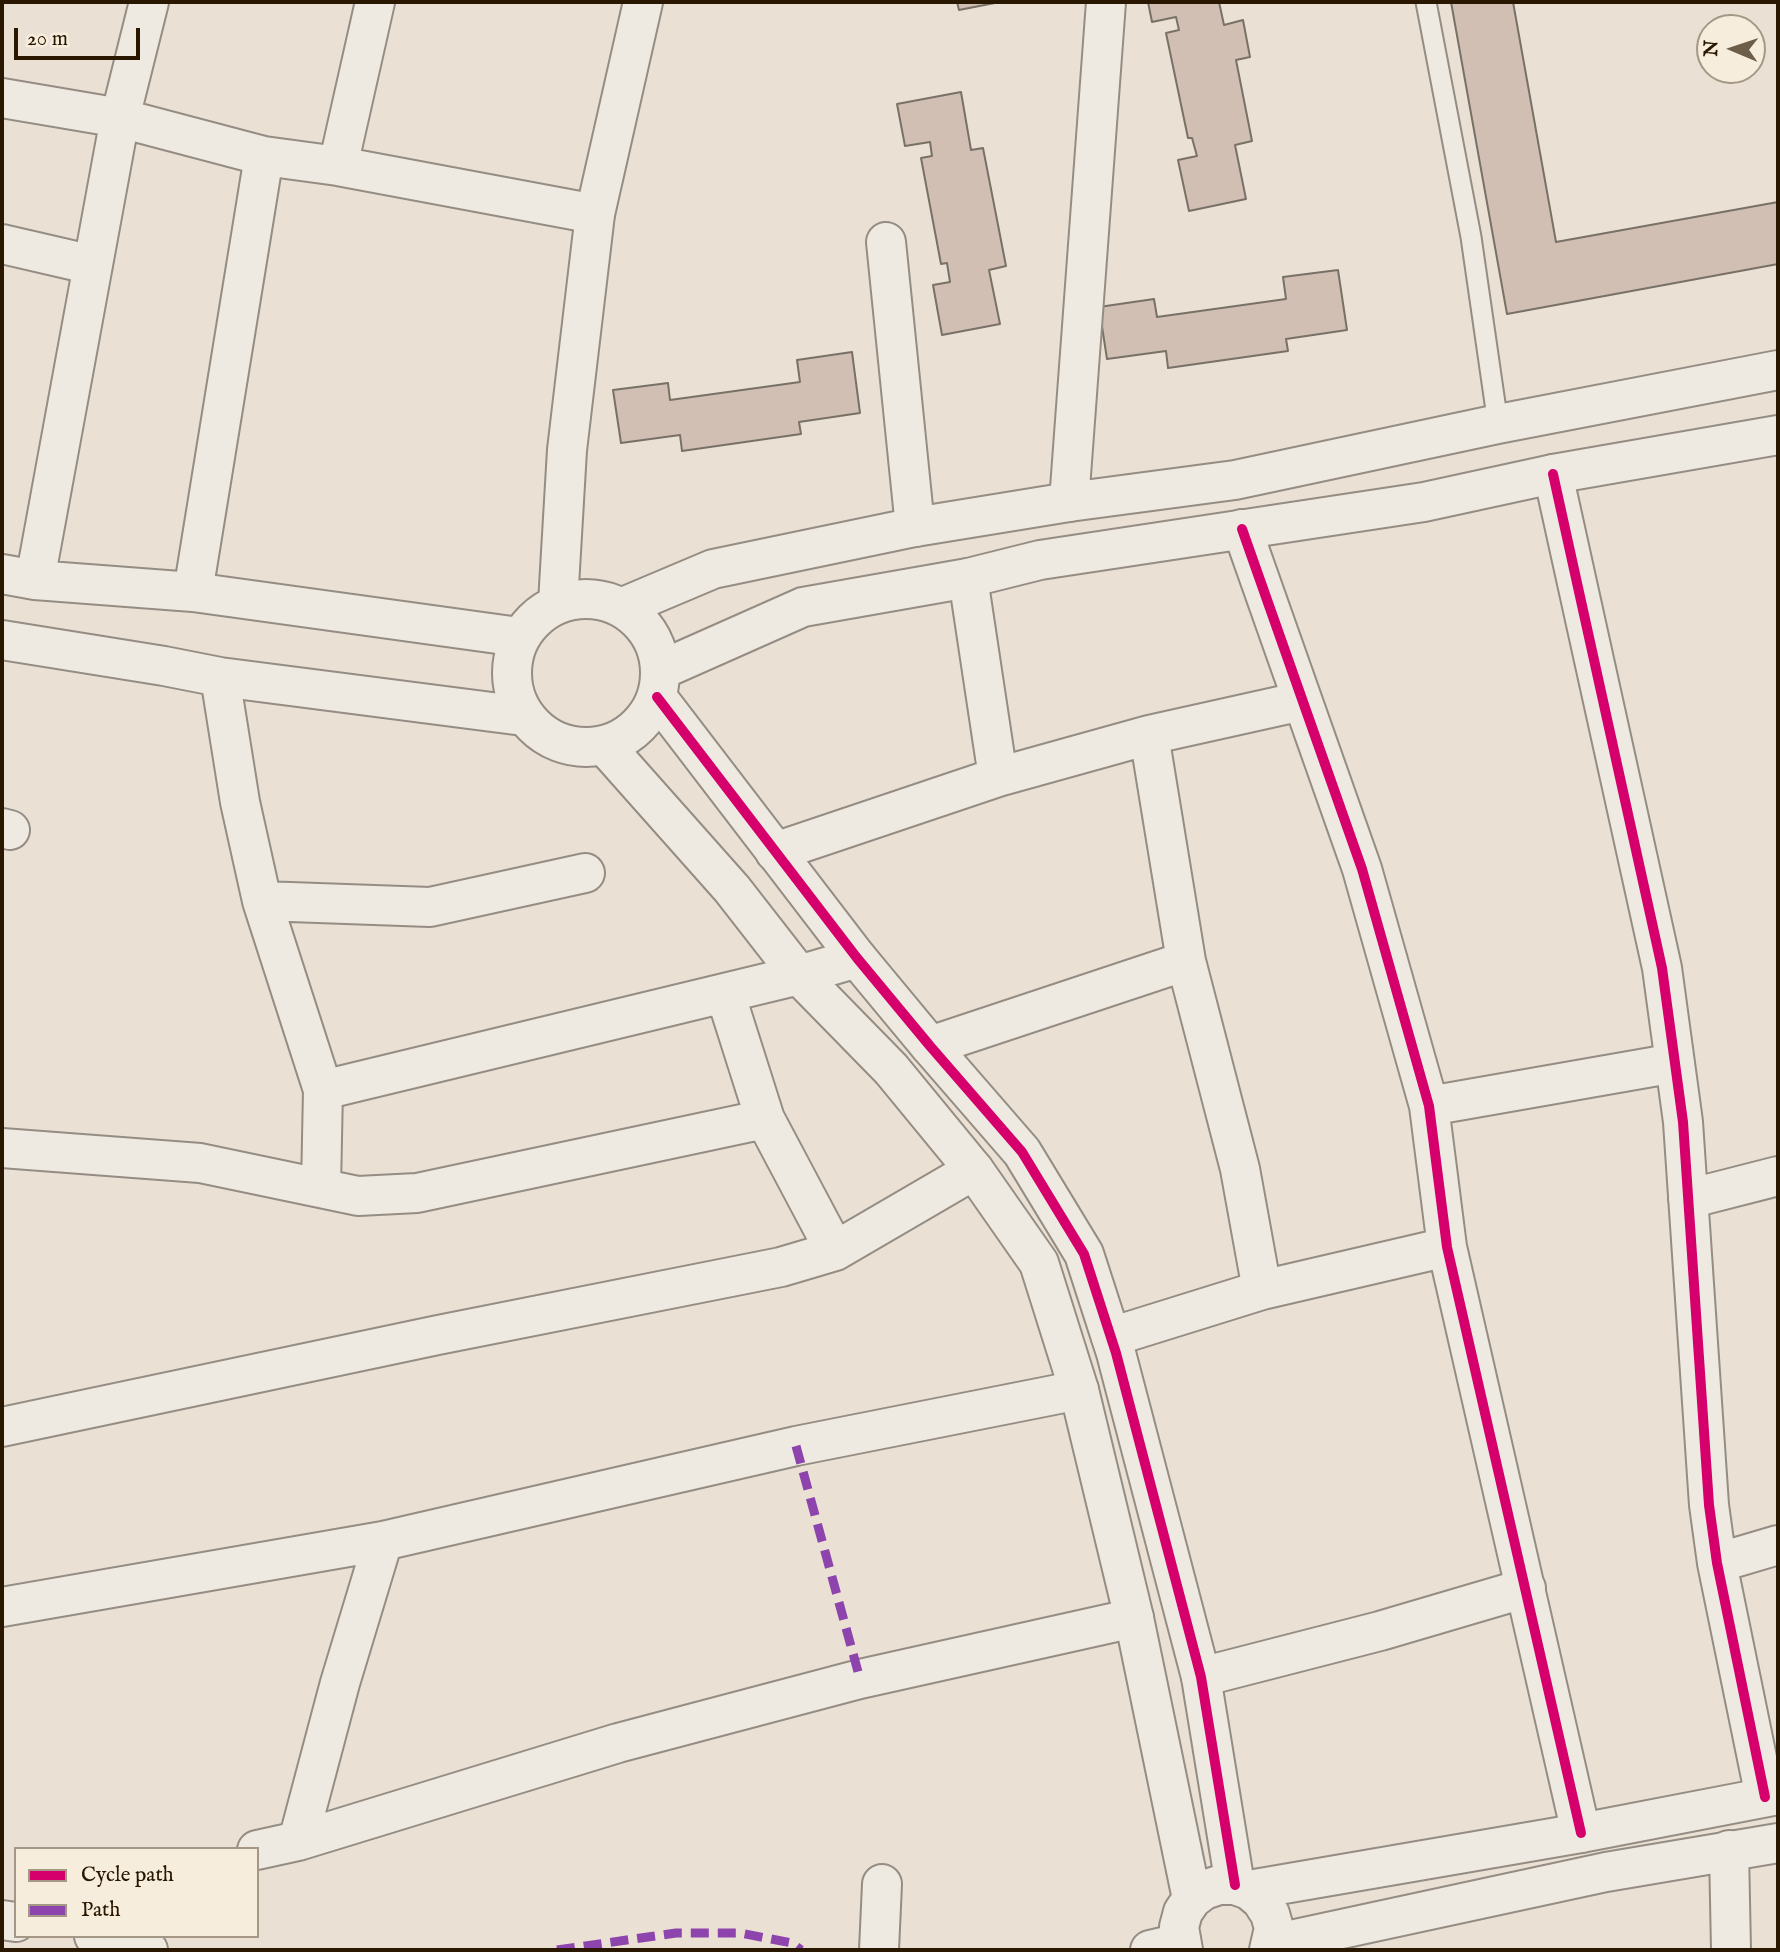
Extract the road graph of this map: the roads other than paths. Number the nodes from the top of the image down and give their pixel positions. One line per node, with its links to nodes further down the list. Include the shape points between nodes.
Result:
1 (149, 2): 7 (street)
2 (375, 2): 9 (street)
3 (643, 2): 10 (street)
4 (1106, 2): 18 (street)
5 (1426, 2): 15 (lane, via 1471,237)
6 (2, 97): 7 (street)
7 (120, 118): 8 (street); 13 (street)
8 (264, 156): 9 (street); 23 (street)
9 (338, 166): 10 (street)
10 (595, 214): 24 (street, via 567,450)
11 (886, 242): 19 (street)
12 (2, 244): 13 (street)
13 (93, 265): 21 (street)
14 (1778, 370): 15 (street)
15 (1498, 424): 18 (street, via 1235,481)
16 (1778, 435): 17 (street)
17 (1553, 474): 20 (street, via 1424,502); 43 (street, via 1662,968)
18 (1069, 502): 19 (street)
19 (915, 527): 25 (street, via 713,569)
20 (1242, 529): 22 (street, via 1040,560); 30 (street)
21 (18, 577): 23 (street)
22 (968, 578): 29 (street, via 803,607); 34 (street)
23 (193, 592): 26 (street)
24 (558, 603): 25 (street, via 591,598); 26 (street, via 536,617)
25 (623, 607): 29 (street, via 650,634)
26 (519, 637): 31 (street, via 510,677)
27 (2, 640): 28 (street)
28 (220, 677): 31 (street); 37 (street)
29 (659, 683): 33 (street, via 634,732); 35 (street)
30 (1302, 701): 32 (street); 45 (street, via 1362,869)
31 (523, 716): 33 (street, via 554,742)
32 (1149, 735): 34 (street); 39 (street)
33 (605, 746): 40 (street, via 732,889)
34 (998, 777): 35 (street)
35 (775, 852): 38 (street)
36 (585, 873): 37 (street, via 430,906)
37 (261, 901): 44 (street)
38 (858, 958): 40 (street); 42 (street)
39 (1186, 961): 42 (street); 54 (street, via 1240,1168)
40 (799, 975): 41 (street); 48 (street, via 891,1069)
41 (725, 993): 44 (street); 46 (street)
42 (930, 1046): 55 (street, via 1022,1152 1084,1254)
43 (1675, 1063): 45 (street); 51 (street)
44 (323, 1090): 50 (street)
45 (1429, 1106): 52 (street)
46 (765, 1119): 50 (street, via 417,1193 358,1196); 53 (street)
47 (2, 1147): 50 (street, via 200,1163)
48 (974, 1170): 53 (street); 56 (street, via 1039,1263)
49 (1778, 1176): 51 (street)
50 (321, 1188)
51 (1688, 1199): 60 (street)
52 (1447, 1247): 54 (street); 61 (street)
53 (835, 1251): 57 (street, via 781,1266)
54 (1262, 1290): 55 (street)
55 (1111, 1337): 64 (street)
56 (1079, 1390): 58 (street, via 796,1446); 63 (street)
57 (2, 1427)
58 (383, 1541): 62 (street); 67 (street)
59 (1778, 1545): 60 (street)
60 (1717, 1563): 65 (street)
61 (1526, 1588): 64 (street); 66 (street)
62 (2, 1607)
63 (1134, 1618): 67 (street, via 860,1679 618,1743); 73 (street)
64 (1201, 1677): 72 (street)
65 (1772, 1796): 66 (street)
66 (1581, 1833): 72 (street)
67 (298, 1841): 69 (street)
68 (1778, 1843): 70 (street)
69 (259, 1850)
70 (1729, 1850): 75 (street, via 1606,1872); 79 (street)
71 (882, 1884): 78 (street)
72 (1242, 1888): 73 (street, via 1219,1885); 75 (street, via 1261,1900 1270,1913 1274,1928)
73 (1192, 1899): 76 (street)
74 (102, 1938): 77 (street)
75 (1270, 1947)
76 (1171, 1948)
77 (148, 1950)
78 (879, 1950)
79 (1731, 1950)

